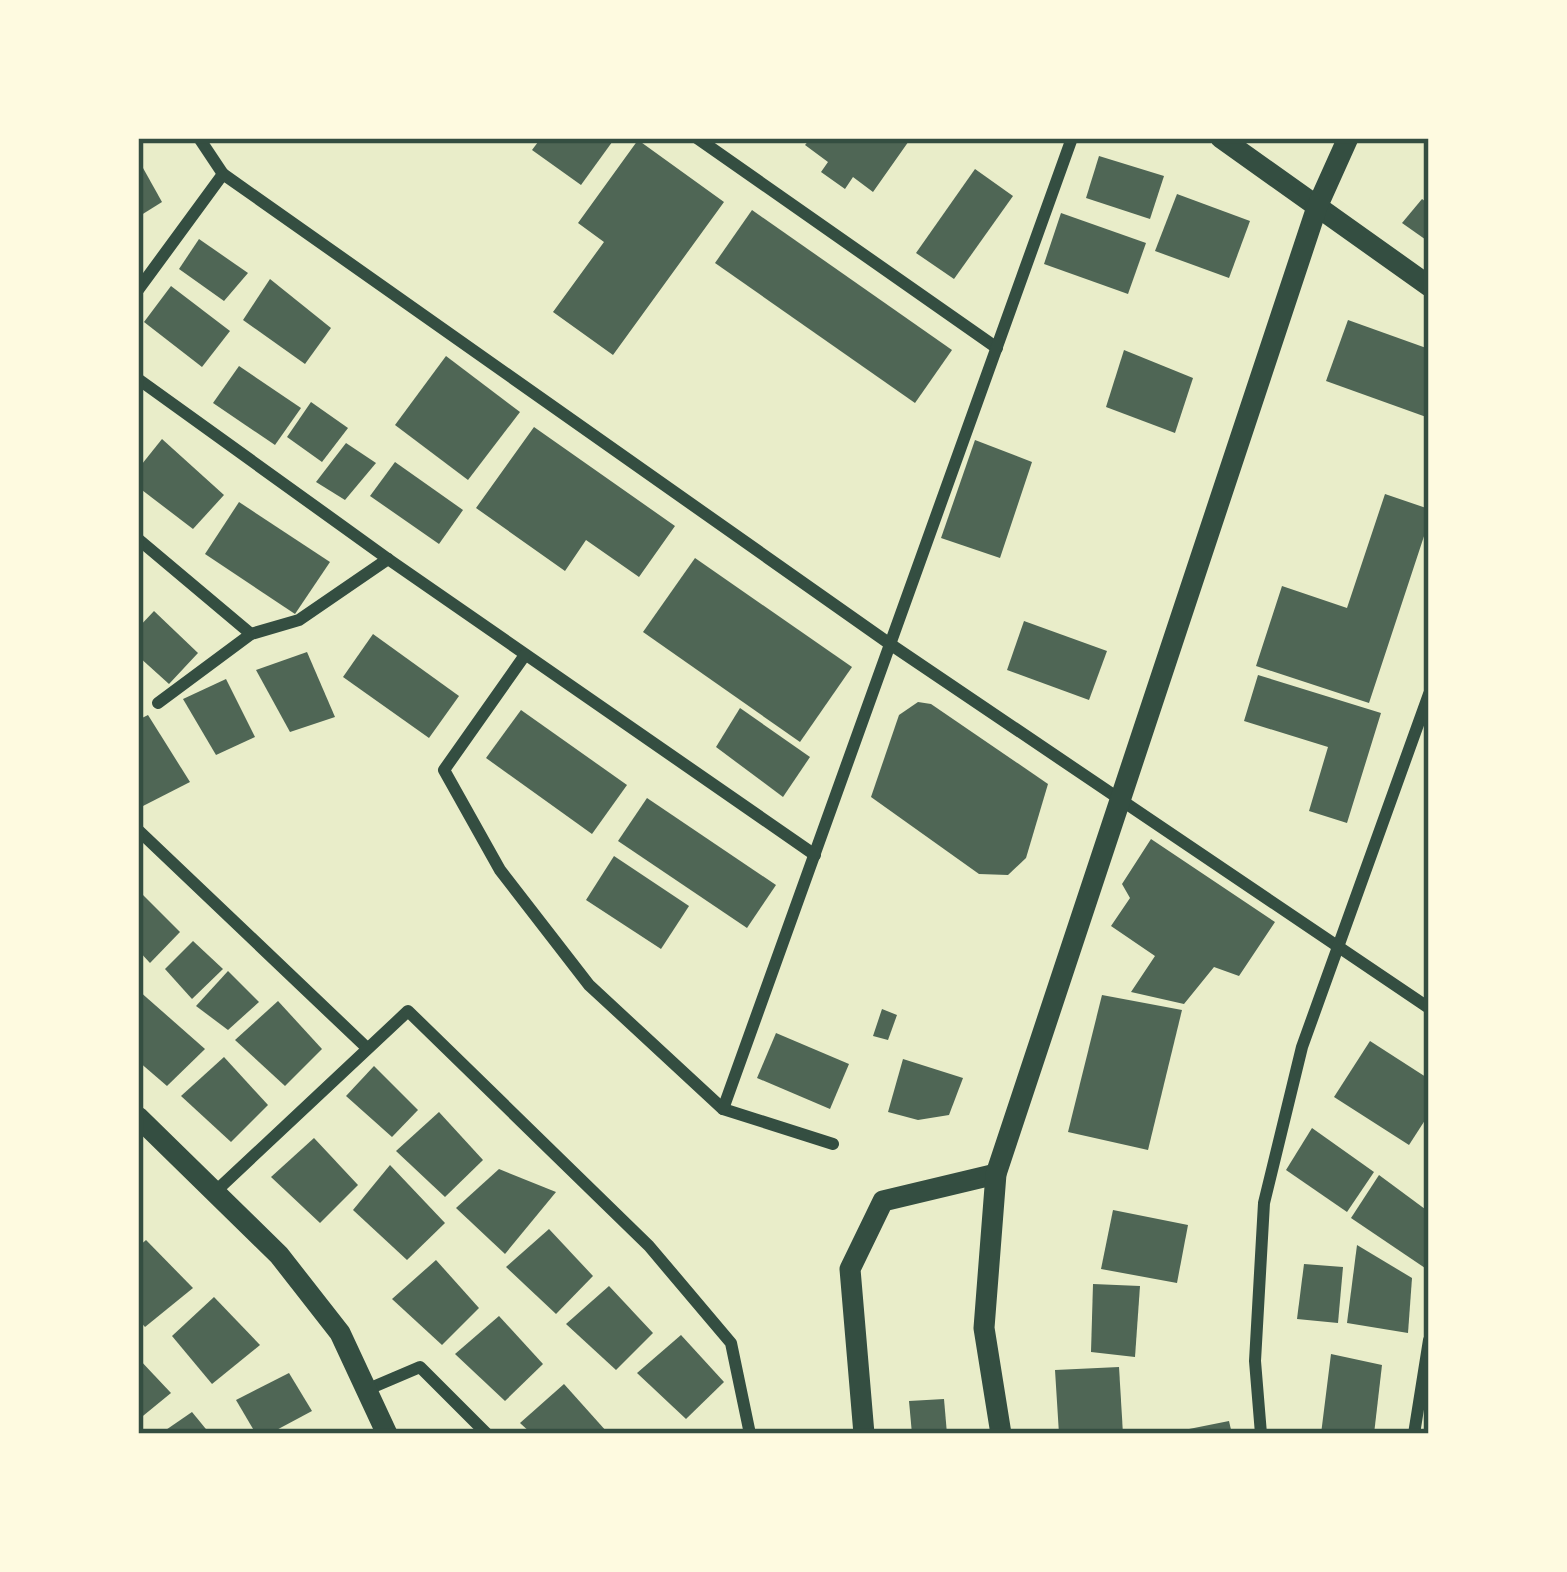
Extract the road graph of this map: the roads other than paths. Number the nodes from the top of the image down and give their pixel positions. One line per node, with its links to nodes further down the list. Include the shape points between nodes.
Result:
1 (199, 138): 6 (street)
2 (697, 138): 10 (street)
3 (1072, 138): 10 (street)
4 (1221, 138): 7 (street)
5 (1348, 138): 7 (street)
6 (223, 174): 9 (street); 15 (street)
7 (1317, 207): 8 (street); 19 (street)
8 (1429, 286)
9 (138, 290)
10 (997, 348): 15 (street)
11 (138, 379): 13 (street)
12 (138, 539): 14 (street)
13 (388, 559): 14 (street, via 299,620); 16 (street)
14 (251, 634): 18 (street)
15 (890, 644): 19 (street); 21 (street)
16 (526, 655): 21 (street); 25 (street, via 444,770 500,870 589,985)
17 (1429, 694): 22 (street)
18 (158, 703)
19 (1118, 800): 22 (street); 28 (street)
20 (138, 830): 24 (street)
21 (814, 855): 25 (street)
22 (1337, 946): 23 (street); 37 (street, via 1301,1048 1264,1204 1255,1361)
23 (1429, 1008)
24 (366, 1047): 29 (street); 34 (street, via 408,1011 649,1246 730,1343)
25 (723, 1109): 27 (street)
26 (138, 1117): 29 (street)
27 (833, 1144)
28 (996, 1174): 35 (street, via 883,1201 850,1269); 36 (street, via 984,1328)
29 (216, 1191): 31 (street, via 340,1333)
30 (1429, 1340): 38 (street)
31 (366, 1390): 32 (street); 33 (street, via 420,1366)
32 (387, 1434)
33 (487, 1434)
34 (750, 1434)
35 (863, 1434)
36 (1001, 1434)
37 (1261, 1434)
38 (1414, 1434)

